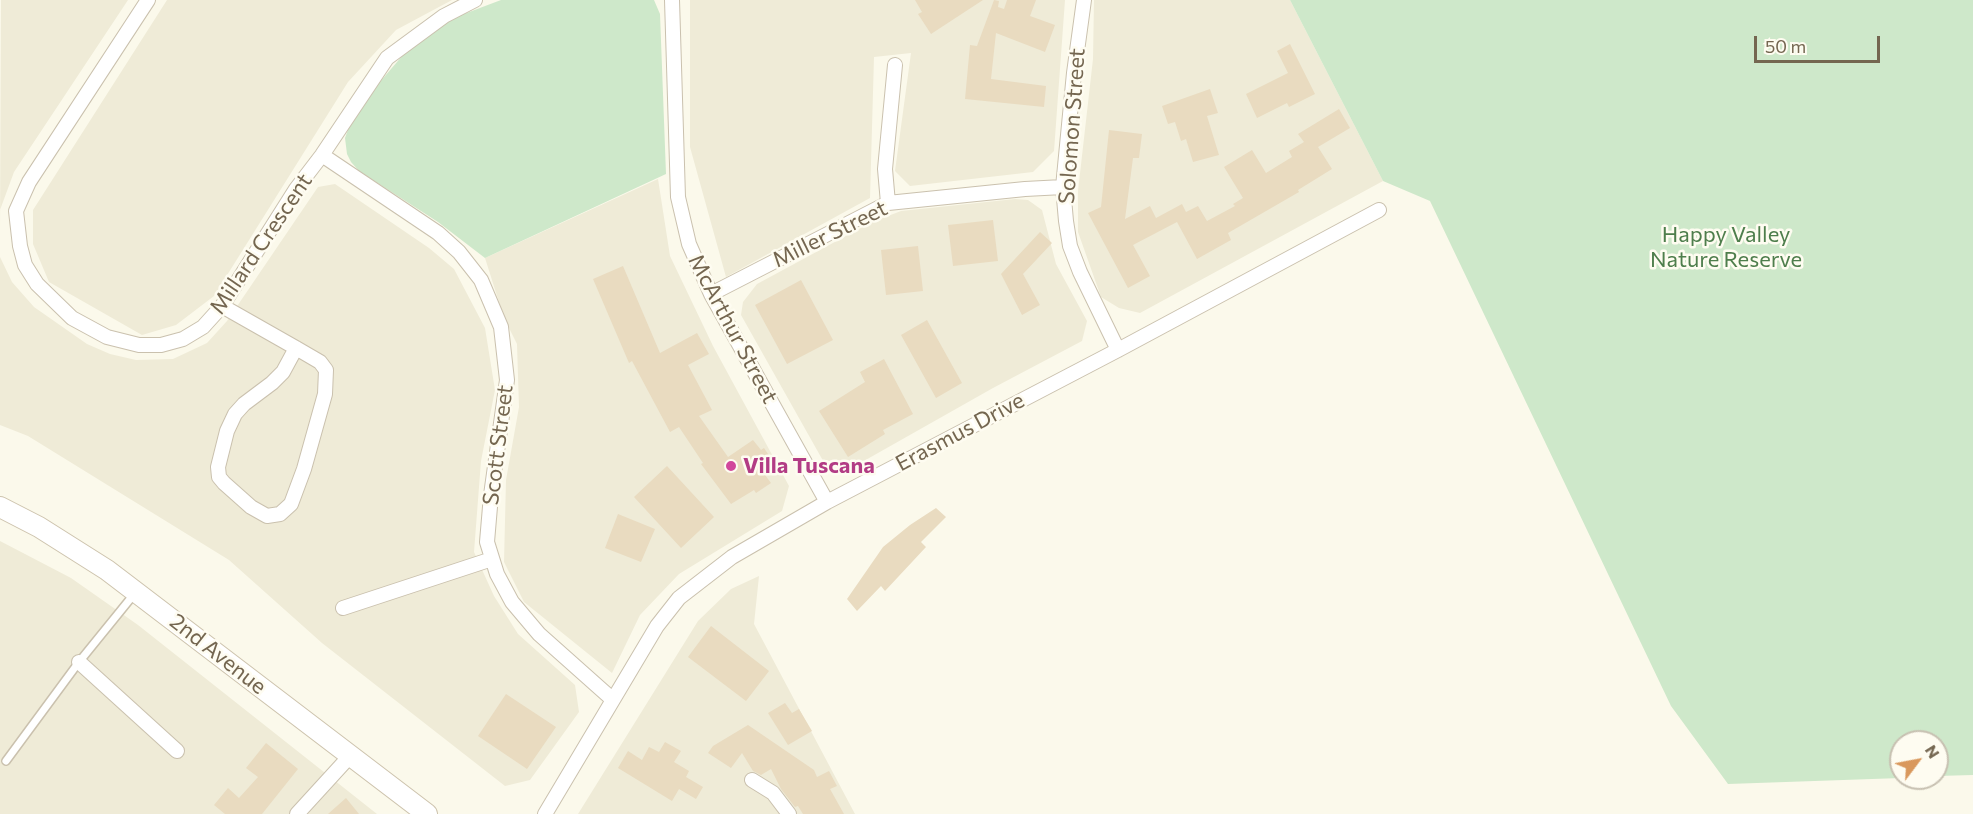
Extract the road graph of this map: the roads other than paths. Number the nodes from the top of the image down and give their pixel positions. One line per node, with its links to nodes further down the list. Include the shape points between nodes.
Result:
1 (148, 0): 11 (street, Millard Crescent, via 29,182 16,211 20,246 25,266 37,284 72,318 106,337 139,345 161,345 183,339 203,327)
2 (475, 0): 6 (street, Millard Crescent, via 444,16 387,58)
3 (672, 0): 10 (street, McArthur Street, via 678,196 689,244)
4 (1084, 0): 7 (street, Solomon Street)
5 (895, 65): 8 (street, via 885,170)
6 (322, 155): 11 (street, Millard Crescent); 16 (street, Scott Street, via 438,233 459,252 481,280 501,327 507,380 489,518 487,542)
7 (1063, 187): 8 (street, Miller Street); 13 (street, Solomon Street, via 1070,246)
8 (888, 203): 10 (street, Miller Street)
9 (1379, 210): 13 (street, Erasmus Drive)
10 (711, 294): 14 (street, McArthur Street)
11 (222, 306): 12 (street)
12 (296, 348): 12 (street, via 272,383 235,414 218,466 224,483 250,507 267,516 280,514 291,504 327,381 327,370 320,362)
13 (1118, 350): 14 (street, Erasmus Drive)
14 (827, 502): 20 (street, Erasmus Drive, via 732,556 679,598)
15 (0, 507): 17 (street, 2nd Avenue, via 39,527)
16 (492, 559): 18 (street); 20 (street, Scott Street, via 512,602 539,634)
17 (136, 591): 19 (lane); 22 (street, 2nd Avenue)
18 (343, 608)
19 (79, 662): 21 (street); 23 (lane)
20 (612, 699): 27 (street, Erasmus Drive)
21 (177, 751)
22 (350, 756): 25 (street, 2nd Avenue); 26 (street)
23 (6, 760)
24 (752, 780): 28 (street, via 773,793)
25 (420, 812)
26 (297, 814)
27 (545, 814)
28 (789, 814)

